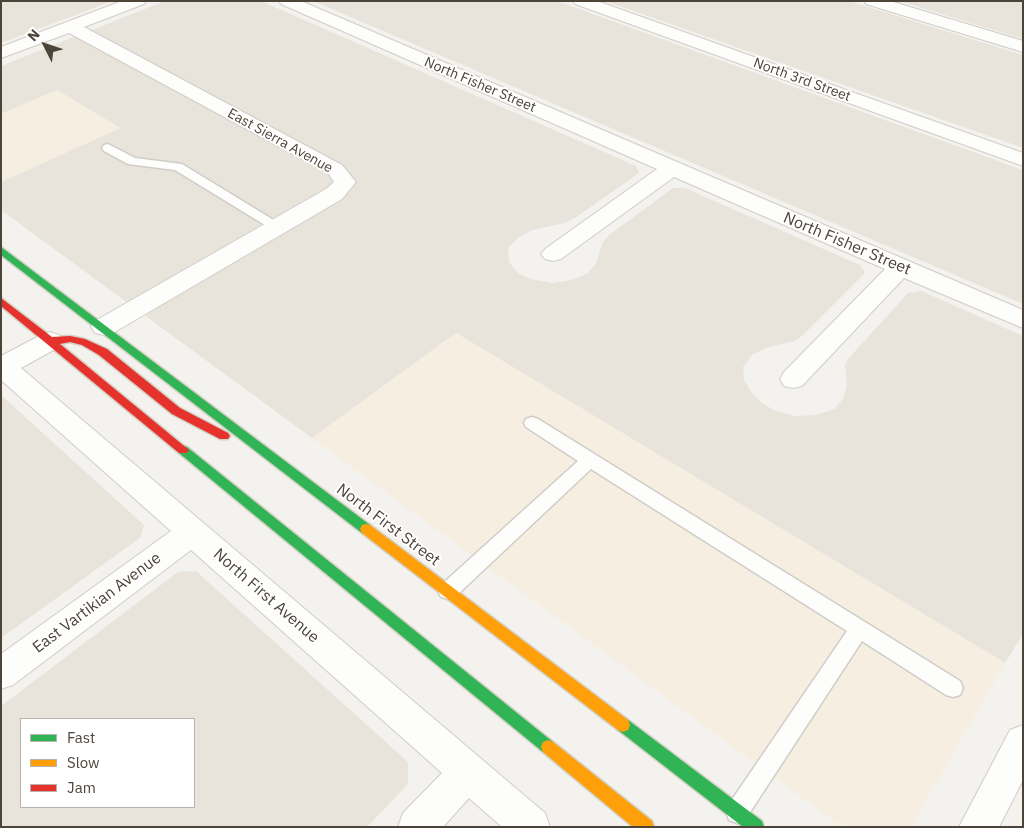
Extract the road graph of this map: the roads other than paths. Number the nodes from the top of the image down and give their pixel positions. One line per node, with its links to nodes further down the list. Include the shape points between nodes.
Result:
1 (138, 1): 5 (street)
2 (287, 1): 10 (street, North Fisher Street)
3 (581, 1): 9 (street, North 3rd Street)
4 (872, 1): 6 (street)
5 (70, 27): 7 (street); 11 (street, East Sierra Avenue, via 335,169 345,182 334,194)
6 (1023, 47)
7 (1, 53)
8 (108, 148): 11 (lane, via 132,161 178,167)
9 (1023, 160)
10 (672, 168): 13 (street); 14 (street, North Fisher Street)
11 (278, 227): 17 (street, East Sierra Avenue)
12 (1, 250): 17 (main road, North First Street)
13 (553, 254)
14 (901, 267): 16 (street, North Fisher Street); 20 (street)
15 (1, 301): 18 (main road)
16 (1023, 320)
17 (104, 327): 23 (main road, North First Street)
18 (50, 341): 19 (street); 23 (main road, via 70,339 85,342 103,352 176,411); 34 (main road)
19 (2, 366): 24 (street, North First Avenue)
20 (793, 379)
21 (532, 423): 22 (lane)
22 (590, 460): 25 (lane); 26 (lane)
23 (282, 465): 25 (main road, North First Street)
24 (192, 532): 27 (street, East Vartikian Avenue); 30 (street, North First Avenue)
25 (448, 591): 31 (main road, North First Street)
26 (860, 628): 28 (lane); 31 (lane)
27 (1, 674)
28 (953, 688)
29 (1023, 742): 36 (street)
30 (468, 772): 32 (street); 33 (street, North First Avenue)
31 (737, 812): 35 (main road, North First Street)
32 (417, 827)
33 (531, 827)
34 (646, 827)
35 (756, 827)
36 (978, 827)

